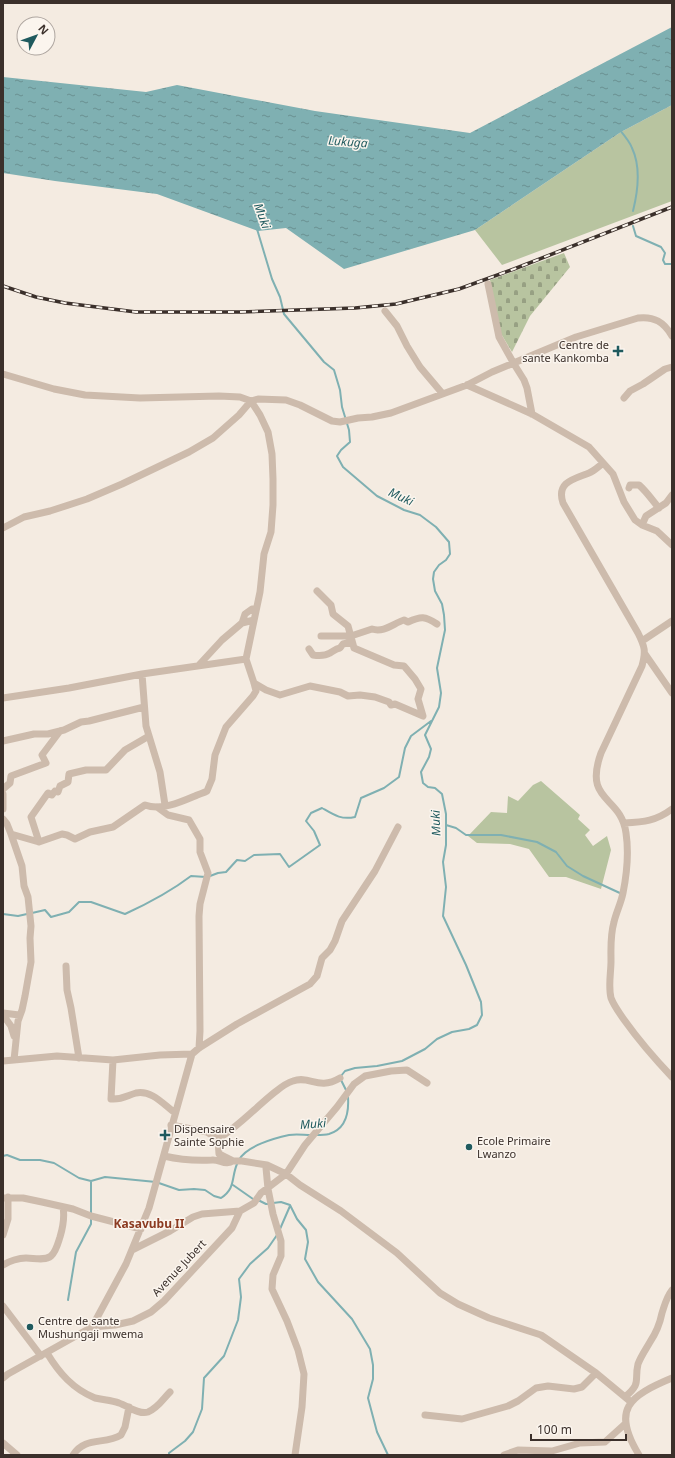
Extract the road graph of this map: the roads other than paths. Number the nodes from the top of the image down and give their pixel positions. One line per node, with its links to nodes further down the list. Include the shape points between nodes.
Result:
1 (488, 284): 4 (street, via 499,337)
2 (385, 311): 8 (street, via 397,326 420,367)
3 (672, 336): 4 (street, via 658,321 648,317 638,318 576,337)
4 (514, 364): 7 (street); 11 (street, via 527,388)
5 (672, 366): 9 (street, via 630,391)
6 (3, 374): 10 (street, via 54,390 85,395 140,398 219,396 240,397)
7 (467, 385): 8 (street); 11 (street)
8 (442, 393): 10 (street, via 392,413 340,422 332,421 286,400 264,398)
9 (624, 398)
10 (251, 401): 17 (street, via 213,438 189,452 87,499 24,517); 20 (street, via 268,432 273,479 271,532 264,554)
11 (532, 414): 12 (street, via 589,447)
12 (602, 464): 16 (street, via 613,474 624,502 635,520); 27 (street, via 567,483 560,495)
13 (629, 488): 15 (street, via 630,485 639,485 648,492)
14 (672, 496): 15 (street)
15 (659, 508): 16 (street, via 646,516)
16 (642, 525): 18 (street, via 657,531)
17 (3, 528)
18 (672, 545)
19 (316, 591): 26 (street, via 331,605 333,614 348,626)
20 (256, 609): 21 (street); 23 (street, via 252,608 245,614)
21 (254, 620): 23 (street); 30 (street)
22 (672, 621): 27 (street)
23 (242, 623): 31 (street)
24 (437, 624): 26 (street, via 427,618 416,618 408,622 404,620 393,626 372,629)
25 (321, 636): 26 (street, via 332,635)
26 (351, 639): 28 (street, via 329,654 313,655); 33 (street, via 354,648 394,665 404,666 421,689 418,699 423,716 376,697 348,696 310,686 280,695)
27 (642, 642): 29 (street)
28 (309, 649)
29 (645, 654): 34 (street); 47 (street, via 642,666 596,766 597,786)
30 (246, 659): 31 (street); 33 (street)
31 (198, 666): 32 (street)
32 (142, 674): 35 (street); 36 (street)
33 (254, 683): 42 (street, via 256,690 253,696 226,727 215,755 212,779 207,791 181,802)
34 (672, 693)
35 (3, 698)
36 (144, 707): 37 (street, via 82,722); 38 (street)
37 (60, 731): 39 (street); 40 (street, via 42,755 46,763 11,776 10,783)
38 (149, 736): 42 (street, via 160,772); 50 (street, via 125,750 106,770 86,770 69,774 68,782 60,786 58,792 55,791 52,795 48,793 31,817)
39 (3, 742)
40 (3, 789)
41 (3, 794): 44 (street)
42 (165, 805): 43 (street)
43 (156, 807): 50 (street, via 142,806 113,828 90,832 75,839 62,834); 55 (street, via 168,815 191,822 200,839 200,852 208,873 199,916)
44 (3, 809)
45 (672, 809): 47 (street, via 650,821)
46 (3, 819): 49 (street)
47 (624, 824): 61 (street, via 628,861 623,895 611,935 612,998 617,1010 648,1052)
48 (398, 827): 55 (street, via 375,871 342,921 335,941 322,958 317,976 310,984)
49 (11, 834): 50 (street); 53 (street, via 22,866 32,926 31,962 26,996)
50 (39, 842)
51 (66, 966): 57 (street, via 66,990)
52 (3, 1014): 53 (street); 54 (street, via 11,1026)
53 (19, 1015): 54 (street)
54 (14, 1042): 58 (street)
55 (199, 1048): 56 (street)
56 (192, 1054): 59 (street); 64 (street)
57 (79, 1058): 58 (street, via 57,1056); 59 (street)
58 (14, 1060): 60 (street)
59 (113, 1060): 64 (street, via 111,1099 119,1100 137,1093 152,1094)
60 (3, 1061)
61 (672, 1077)
62 (340, 1078): 66 (street, via 327,1084 294,1080)
63 (427, 1083): 70 (street, Avenue Jubert, via 407,1070 365,1076 354,1084 305,1145)
64 (175, 1113): 65 (street)
65 (171, 1125): 66 (street, via 207,1132); 67 (street)
66 (218, 1139): 68 (street)
67 (164, 1156): 68 (street, via 205,1161); 75 (street)
68 (216, 1157): 69 (street)
69 (267, 1166): 70 (street); 71 (street)
70 (286, 1174): 71 (street, Avenue Jubert); 83 (street, via 397,1252 440,1293 489,1318 542,1335)
71 (265, 1191): 74 (street, Avenue Jubert, via 254,1203); 94 (street, via 281,1241 272,1289 287,1320 304,1374)
72 (6, 1197): 73 (street); 76 (street, via 8,1219)
73 (63, 1207): 75 (street); 78 (street, via 62,1230 52,1255 48,1258 12,1260)
74 (240, 1212): 77 (street, via 202,1214 193,1217); 81 (street, Avenue Jubert, via 232,1228 178,1288 152,1312 133,1321)
75 (141, 1228): 77 (street)
76 (3, 1235)
77 (132, 1250): 81 (street)
78 (3, 1265)
79 (672, 1290): 87 (street, via 638,1364 638,1378)
80 (3, 1306): 82 (street)
81 (92, 1327): 82 (street, Avenue Jubert)
82 (44, 1355): 84 (street, Avenue Jubert); 88 (street, via 74,1386 97,1398)
83 (596, 1373): 87 (street); 89 (street, via 582,1387 536,1388 508,1406 462,1419)
84 (3, 1378)
85 (672, 1378): 87 (street)
86 (170, 1392): 88 (street, via 156,1408 147,1412)
87 (628, 1399): 90 (street)
88 (129, 1407): 93 (street, via 121,1435 86,1444 78,1448)
89 (425, 1415)
90 (626, 1423): 95 (street, via 605,1442 580,1443 552,1451 518,1450); 96 (street)
91 (3, 1443): 92 (street)
92 (17, 1455)
93 (73, 1455)
94 (295, 1455)
95 (504, 1455)
96 (639, 1455)

